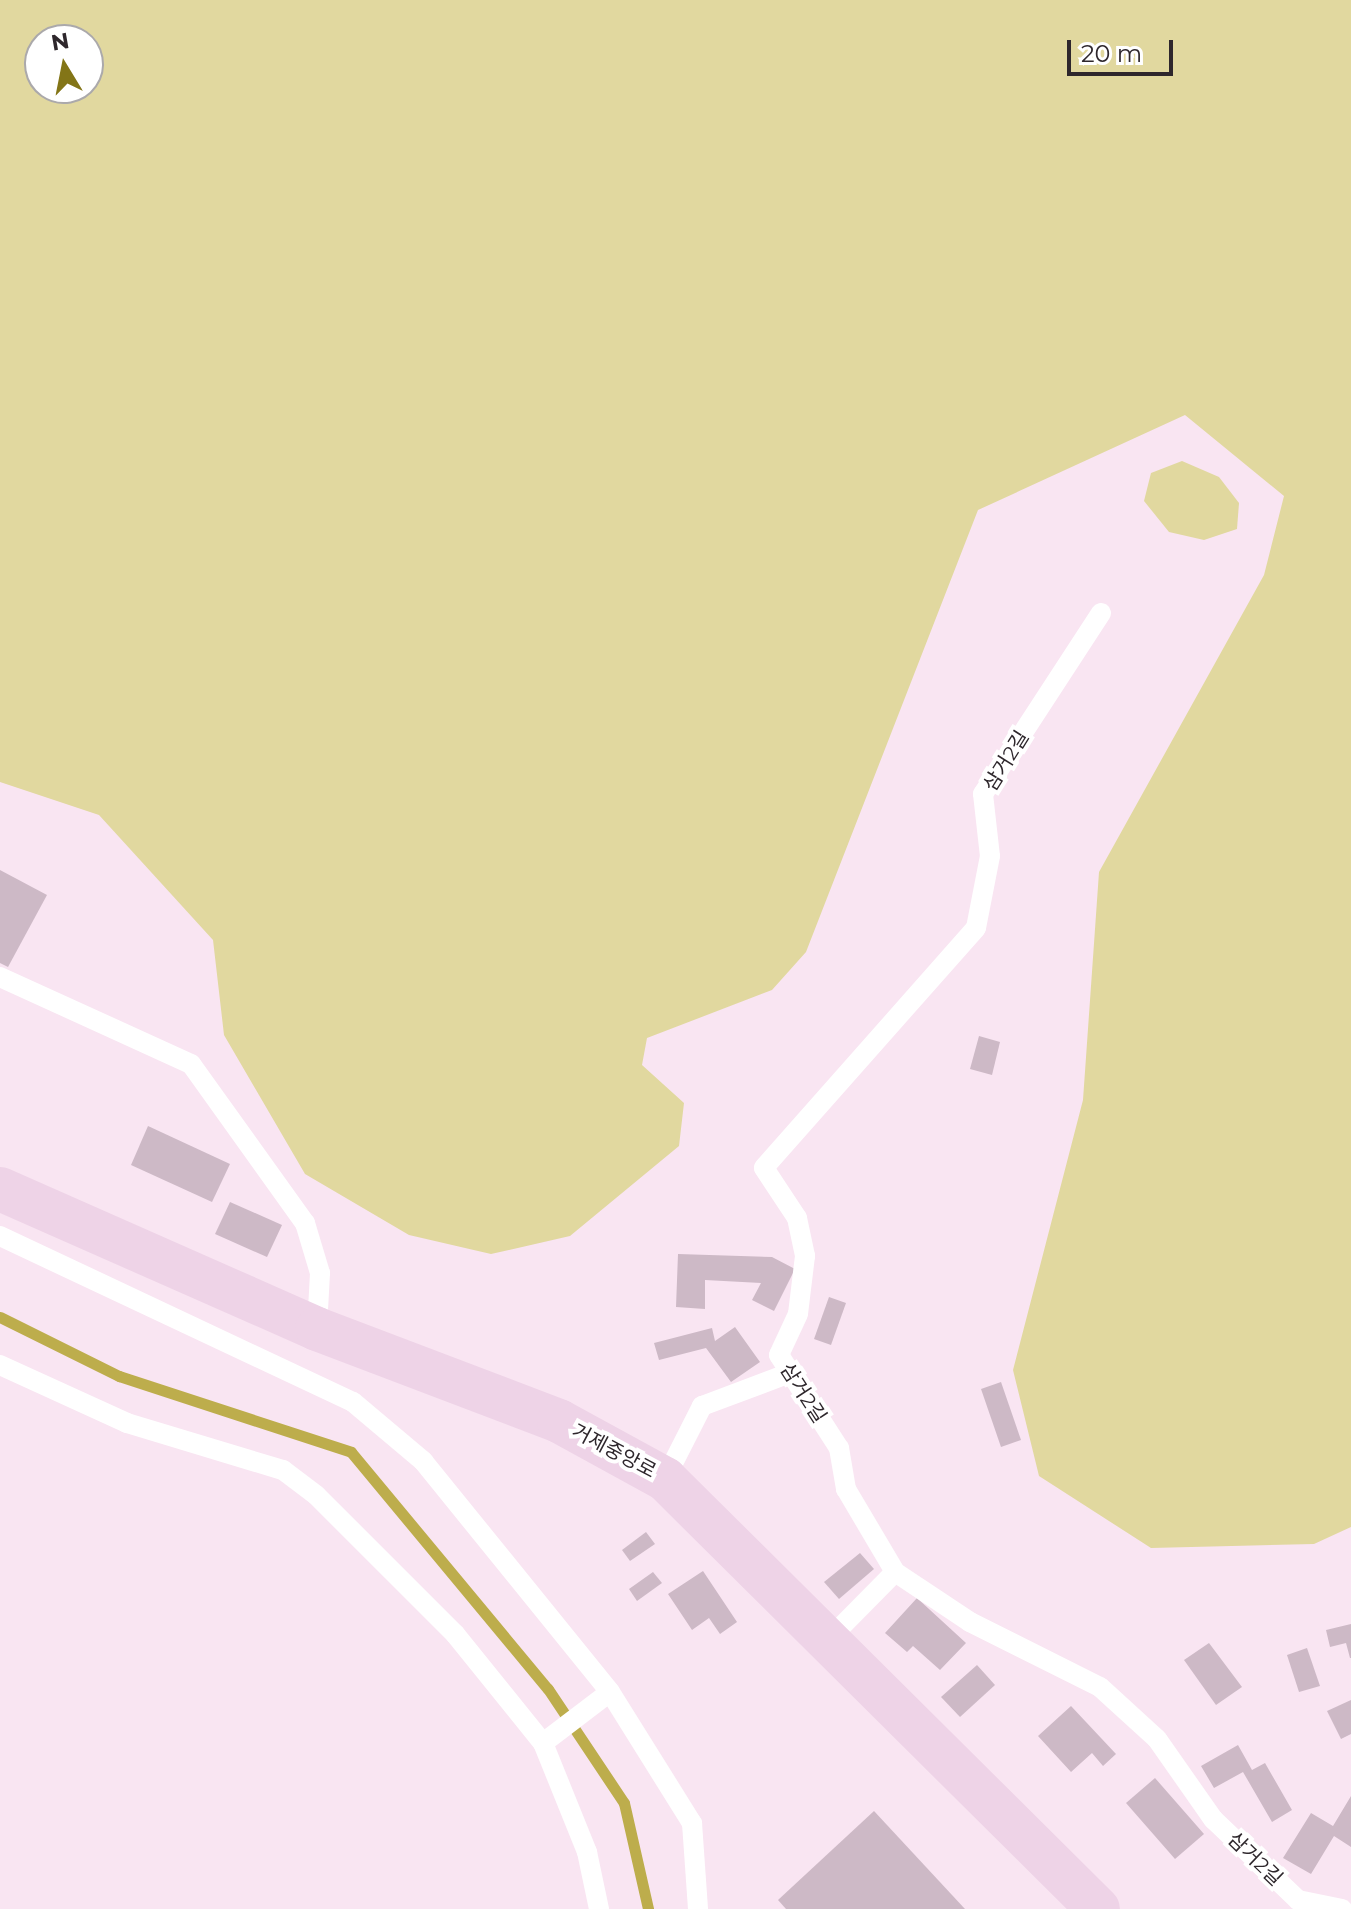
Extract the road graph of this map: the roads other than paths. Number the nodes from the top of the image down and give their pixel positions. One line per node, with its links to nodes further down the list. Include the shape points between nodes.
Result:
1 (1101, 613): 7 (lane, 삼거2길, via 983,794 990,856 976,928 764,1168 797,1218 805,1256 798,1314 779,1355)
2 (0, 977): 5 (lane, via 191,1064 305,1223 320,1273)
3 (0, 1189): 5 (main road, 거제중앙로)
4 (0, 1236): 11 (lane, via 353,1402 423,1461)
5 (317, 1329): 8 (main road, 거제중앙로, via 559,1421)
6 (0, 1365): 12 (lane, via 127,1423 283,1470 327,1504 434,1611)
7 (790, 1373): 8 (lane, via 702,1406); 9 (lane, 삼거2길, via 839,1448 846,1489)
8 (665, 1479): 10 (main road, 거제중앙로)
9 (895, 1572): 10 (lane); 16 (lane, 삼거2길, via 970,1622 1100,1687 1157,1739 1213,1819 1298,1900)
10 (826, 1642): 15 (main road, 거제중앙로)
11 (610, 1692): 12 (lane); 14 (lane, via 692,1823)
12 (543, 1743): 13 (lane, via 587,1852)
13 (599, 1909)
14 (698, 1909)
15 (1098, 1909)
16 (1342, 1909)

